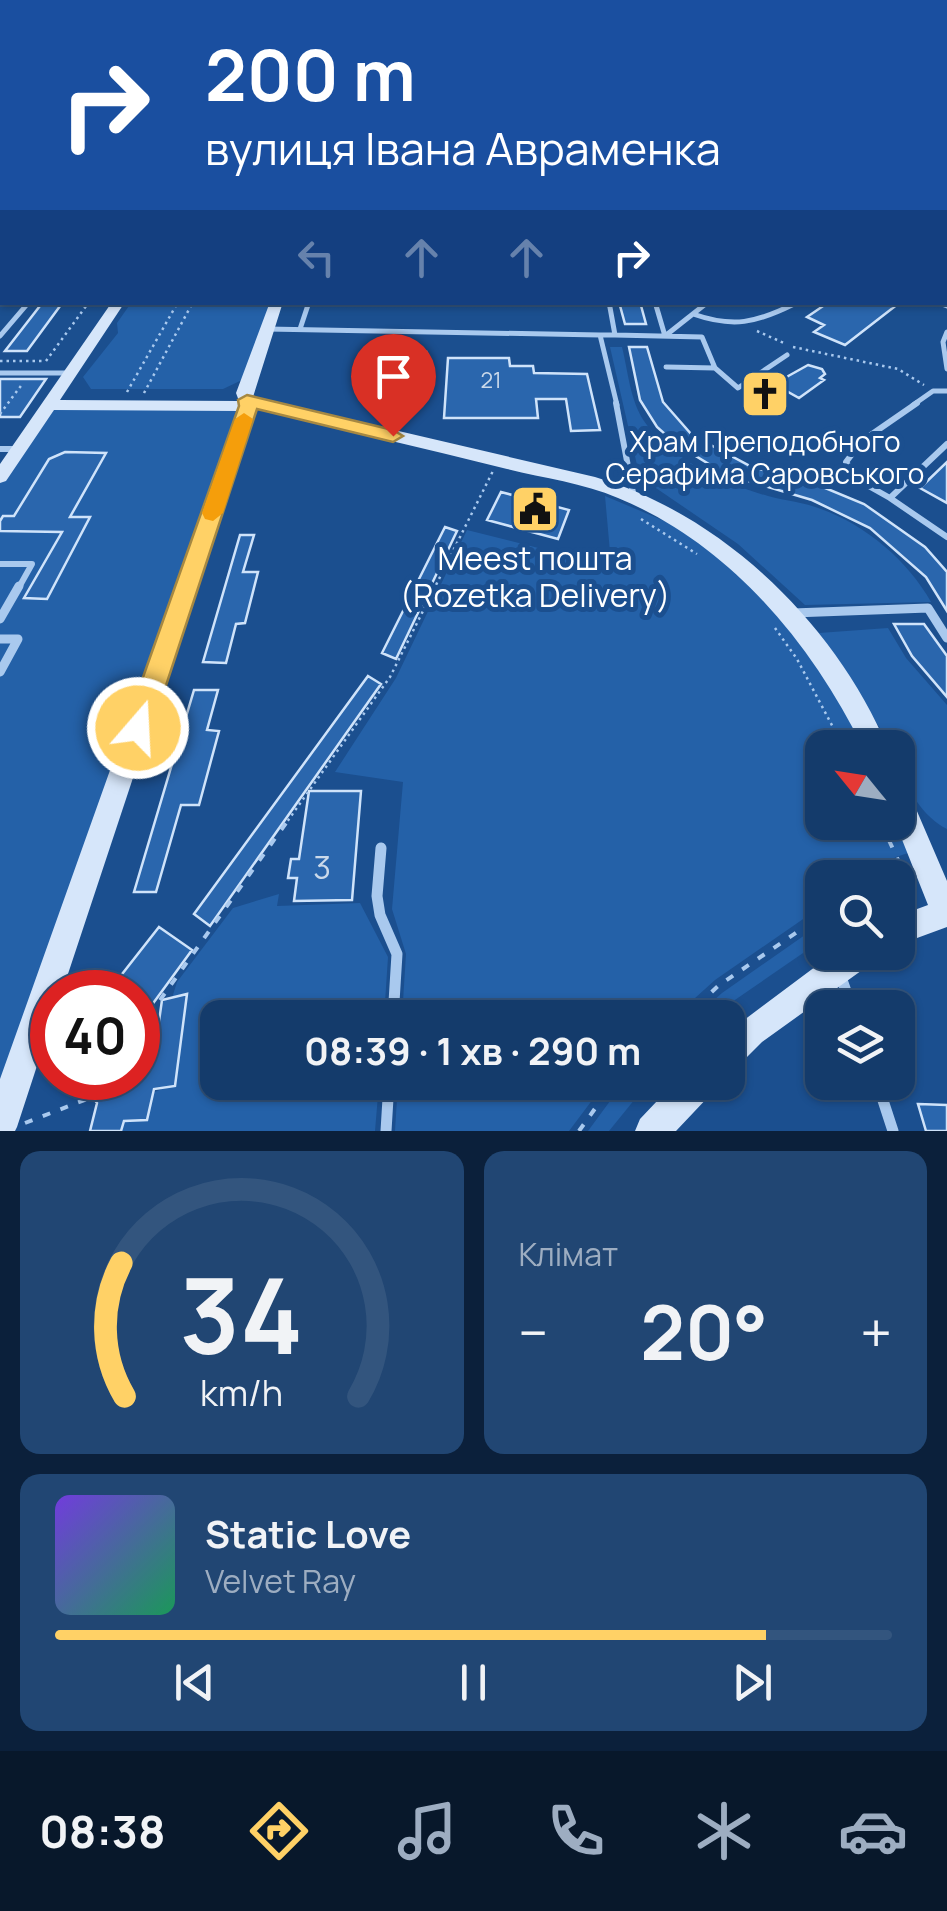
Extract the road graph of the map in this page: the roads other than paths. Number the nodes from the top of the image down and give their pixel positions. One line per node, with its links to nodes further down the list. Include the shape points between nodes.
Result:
1 (26, 305): 15 (lane)
2 (117, 305): 22 (street)
3 (275, 305): 10 (street)
4 (308, 305): 11 (lane)
5 (610, 305): 14 (lane)
6 (656, 305): 16 (lane)
7 (704, 305): 9 (lane)
8 (792, 305): 9 (lane, via 726,327)
9 (693, 314): 16 (lane)
10 (266, 329): 11 (lane); 25 (street)
11 (300, 329): 13 (lane)
12 (947, 332): 20 (lane)
13 (600, 335): 14 (lane); 30 (lane, via 631,466)
14 (616, 335): 16 (lane)
15 (0, 336)
16 (665, 336): 19 (lane, via 702,338)
17 (786, 354): 19 (lane, via 738,388)
18 (666, 367): 19 (lane)
19 (716, 368)
20 (947, 370)
21 (0, 372): 22 (lane)
22 (71, 373): 24 (street)
23 (947, 391): 31 (lane, via 933,392 862,441 846,462 861,483)
24 (53, 399): 25 (street); 25 (street, via 144,393); 28 (street)
25 (247, 400): 30 (street); 51 (street)
26 (947, 444): 31 (lane)
27 (0, 449): 28 (lane)
28 (18, 450): 29 (street)
29 (0, 476)
30 (628, 495): 35 (street, via 712,544 753,577)
31 (890, 498): 32 (lane)
32 (947, 537)
33 (3, 564): 34 (lane); 36 (lane, via 32,564)
34 (0, 573)
35 (778, 616): 37 (lane, via 928,608); 40 (street, via 827,666)
36 (0, 619)
37 (947, 638)
38 (0, 639): 39 (lane, via 18,639)
39 (0, 672)
40 (865, 730)
41 (906, 840): 43 (street, via 910,861)
42 (381, 848): 46 (lane, via 376,896 397,954)
43 (946, 913): 44 (street)
44 (915, 924)
45 (836, 970): 47 (street)
46 (394, 1000)
47 (745, 1037)
48 (388, 1100): 52 (lane)
49 (682, 1100): 53 (street)
50 (883, 1100): 54 (lane)
51 (11, 1126)
52 (386, 1131)
53 (652, 1131)
54 (894, 1131)

